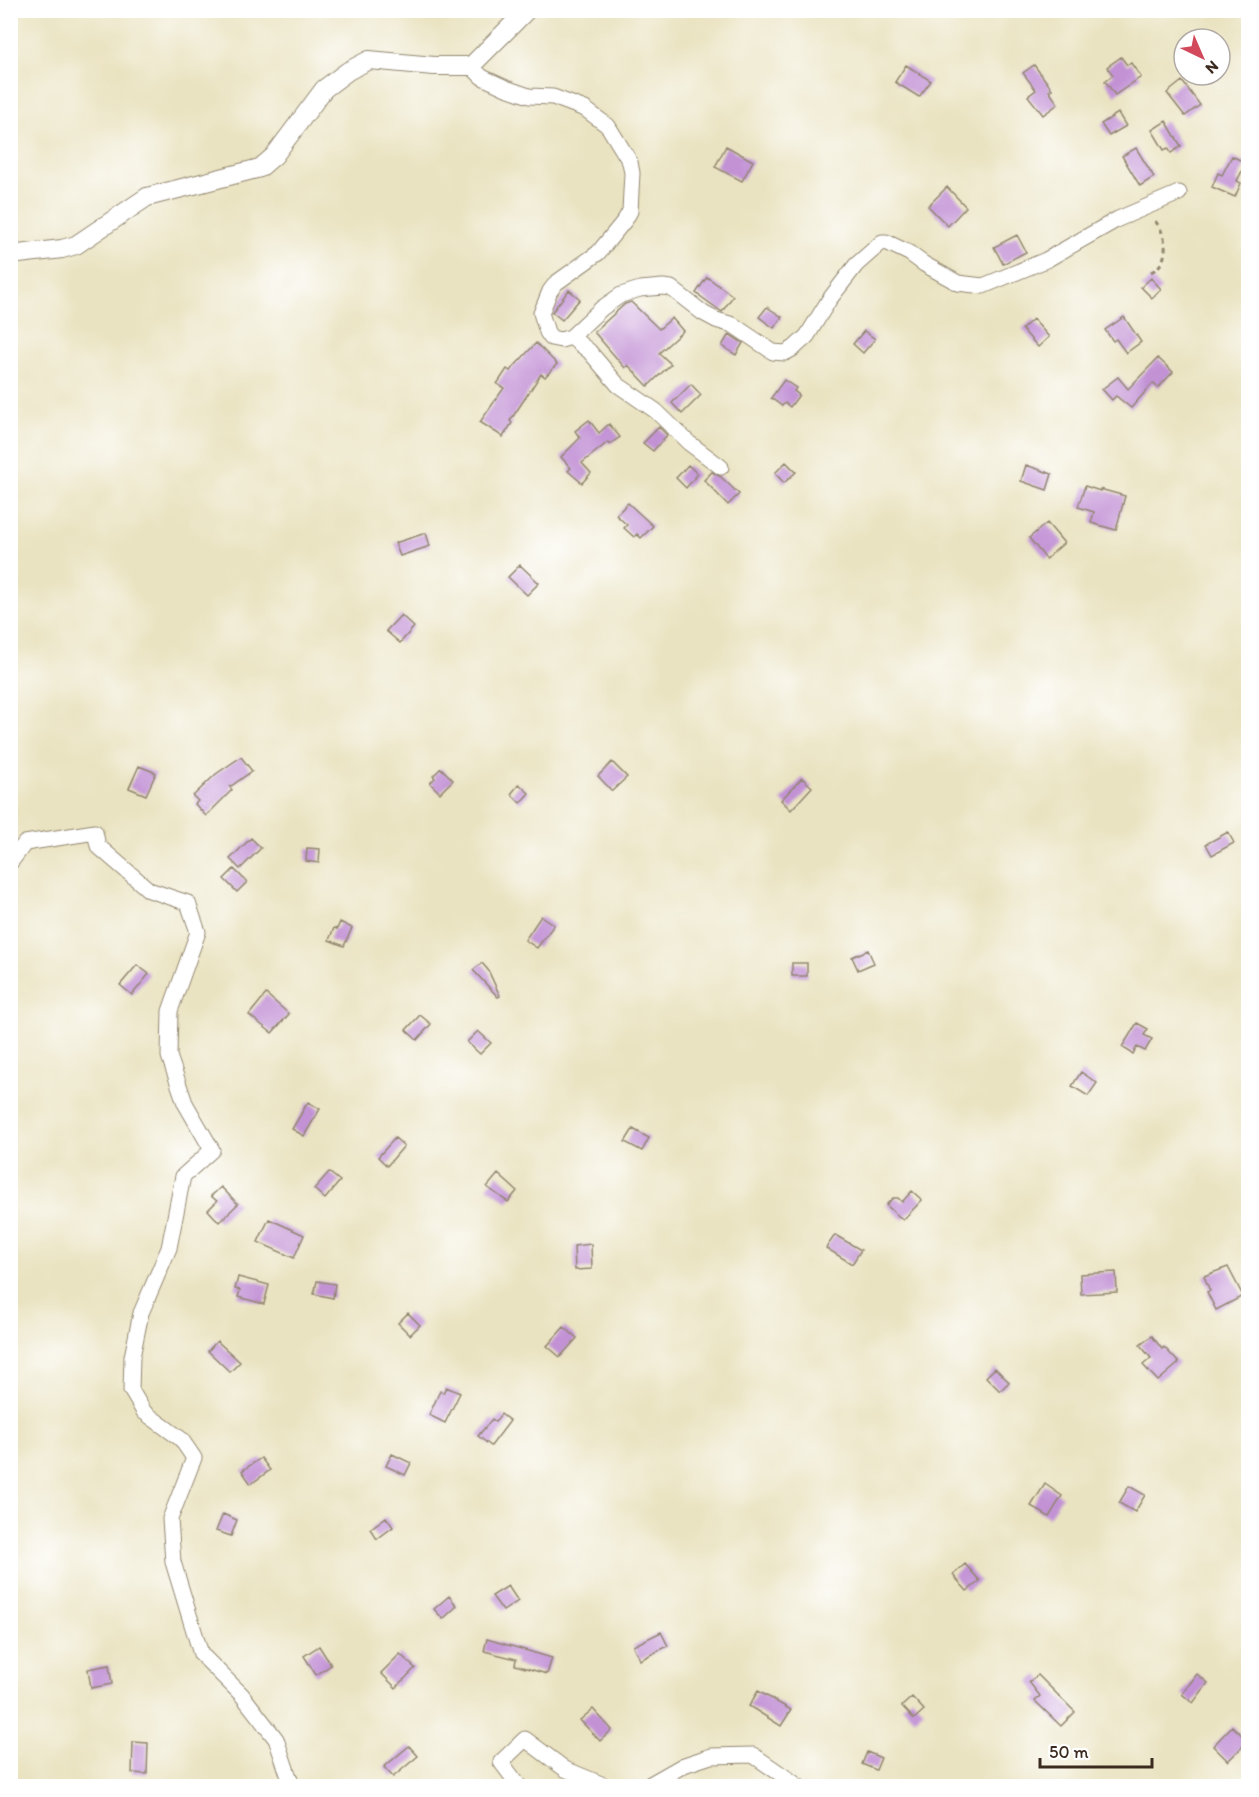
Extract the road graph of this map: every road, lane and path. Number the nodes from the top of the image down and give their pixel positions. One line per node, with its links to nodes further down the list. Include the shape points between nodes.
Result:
1 (527, 10): 2 (street)
2 (471, 66): 5 (street, via 369,60 324,89 274,156 260,168 147,197 76,245); 7 (street, via 482,77 506,88 529,96 553,97 585,109 608,126 630,162 630,211 625,220 598,253 556,283 541,313 551,338)
3 (1179, 193): 4 (street)
4 (1142, 210): 6 (path, via 1161,227 1165,240 1163,260); 7 (street, via 1118,219 1046,260 983,286 958,283 909,252 882,242 856,265 807,336 785,353 773,352 733,325 703,313 671,288 663,287 621,296)
5 (10, 255)
6 (1151, 272)
7 (571, 337): 8 (street, via 589,351 618,386 656,411)
8 (721, 467)
9 (10, 863): 10 (street, via 25,843 95,832 98,846 149,890 188,903 198,932 170,1011 169,1056 185,1103 212,1150 183,1176 169,1248 141,1313 132,1357 131,1390 144,1412 181,1439 194,1458 170,1519 173,1562 201,1654 242,1695 276,1739)
10 (292, 1786)
11 (519, 1786): 12 (street, via 501,1762 525,1739 564,1769)
12 (606, 1786)
13 (647, 1786): 14 (street, via 684,1765 711,1756 753,1755)
14 (798, 1786)

